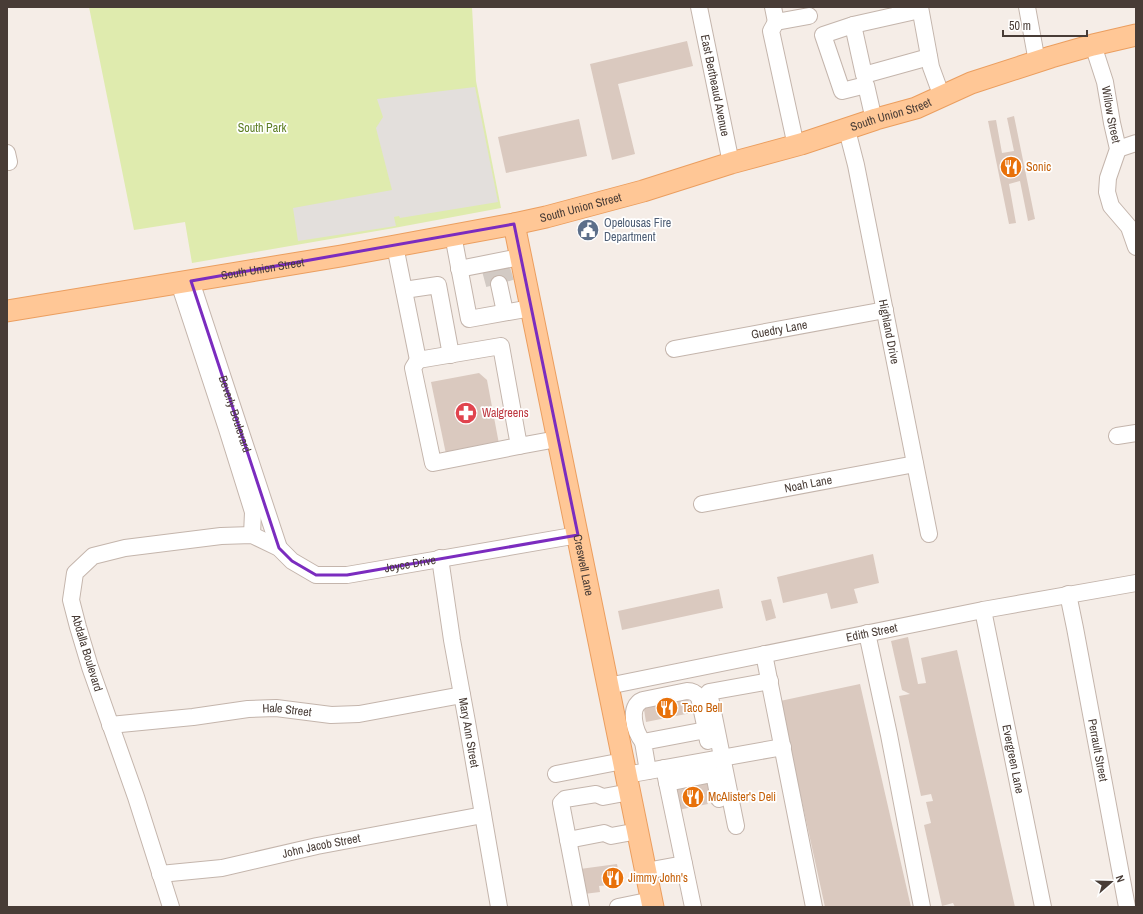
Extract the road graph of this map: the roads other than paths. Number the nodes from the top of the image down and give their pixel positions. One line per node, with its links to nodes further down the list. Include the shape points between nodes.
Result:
1 (699, 7): 19 (street, East Bertheaud Avenue)
2 (1027, 7): 11 (street)
3 (920, 8): 6 (street); 10 (street)
4 (808, 11): 5 (street); 7 (street)
5 (775, 15): 17 (street, via 771,31)
6 (853, 25): 7 (street); 12 (street)
7 (823, 35): 12 (street, via 842,91)
8 (1135, 39): 9 (main road, South Union Street)
9 (1093, 45): 11 (main road, South Union Street); 18 (street, Willow Street, via 1105,82)
10 (930, 57): 12 (street); 13 (street)
11 (1037, 62): 13 (main road, South Union Street, via 971,83)
12 (865, 80): 14 (street)
13 (942, 97): 14 (main road, South Union Street, via 916,108)
14 (874, 120): 15 (main road, South Union Street)
15 (847, 130): 17 (main road, South Union Street); 30 (street, Highland Drive)
16 (1136, 143): 18 (street)
17 (796, 146): 19 (main road, South Union Street)
18 (1118, 149): 23 (street, Willow Street, via 1108,178 1107,192 1111,206 1129,228)
19 (731, 163): 20 (main road, South Union Street, via 643,191)
20 (514, 224): 21 (main road, South Union Street); 24 (main road, Creswell Lane)
21 (453, 235): 22 (main road, South Union Street); 25 (street)
22 (395, 246): 27 (main road, South Union Street); 28 (street)
23 (1136, 247)
24 (520, 257): 26 (street); 29 (main road, Creswell Lane)
25 (460, 269): 26 (street); 32 (street, via 469,319)
26 (498, 277): 32 (street)
27 (185, 282): 31 (main road, South Union Street); 42 (street, Beverly Boulevard, via 228,429)
28 (404, 290): 34 (street, via 438,285); 35 (street)
29 (531, 308): 32 (street); 38 (main road, Creswell Lane)
30 (885, 310): 33 (street, Guedry Lane); 40 (street, Highland Drive)
31 (7, 311)
32 (505, 312)
33 (674, 349)
34 (451, 355): 35 (street); 39 (street, via 501,346)
35 (418, 360): 39 (street, via 413,368 433,464)
36 (1136, 433): 37 (street)
37 (1117, 436)
38 (557, 439): 39 (street); 45 (main road, Creswell Lane)
39 (519, 446)
40 (915, 464): 41 (street, Noah Lane); 43 (street, Highland Drive)
41 (702, 504)
42 (260, 509): 44 (street, Beverly Boulevard); 46 (street, Beverly Boulevard)
43 (929, 534)
44 (252, 535): 46 (street, Joyce Drive); 56 (street, Abdalla Boulevard, via 221,536 125,548 93,556 75,572 71,600)
45 (578, 536): 47 (street, Joyce Drive); 54 (main road, Creswell Lane)
46 (280, 548): 47 (street, Joyce Drive, via 292,561 316,575 347,575)
47 (440, 558): 55 (street, Mary Ann Street)
48 (1136, 583): 49 (street, Edith Street)
49 (1068, 594): 50 (street, Edith Street); 79 (street, Perrault Street)
50 (983, 610): 51 (street, Edith Street); 78 (street, Evergreen Lane)
51 (867, 633): 52 (street, Edith Street); 77 (street)
52 (764, 654): 53 (street); 54 (street, Edith Street)
53 (770, 681): 59 (street); 60 (street, via 709,692)
54 (608, 686): 63 (main road, Creswell Lane)
55 (462, 695): 56 (street, Hale Street, via 359,714 331,715 276,708 248,709); 64 (street, Mary Ann Street)
56 (110, 725): 69 (street, Abdalla Boulevard)
57 (706, 730): 58 (street); 58 (street, via 699,697 687,691 643,700 635,705 637,731); 60 (street)
58 (643, 742): 62 (street)
59 (783, 747): 60 (street); 76 (street)
60 (716, 759): 62 (street); 62 (street, via 731,827 712,774)
61 (556, 774): 63 (street)
62 (659, 774): 63 (street); 67 (street)
63 (627, 777): 65 (main road, Creswell Lane); 66 (street, via 603,797 596,794 562,801)
64 (483, 815): 69 (street, John Jacob Street, via 316,846 222,868); 72 (street, Mary Ann Street)
65 (636, 826): 66 (street, via 611,836 604,833); 68 (main road, Creswell Lane)
66 (568, 840): 73 (street)
67 (684, 864): 68 (street); 75 (street)
68 (646, 871): 70 (main road, Creswell Lane)
69 (160, 874): 71 (street, Abdalla Boulevard)
70 (652, 903): 74 (street)
71 (171, 907)
72 (499, 907)
73 (581, 907)
74 (618, 907)
75 (694, 907)
76 (814, 907)
77 (922, 907)
78 (1043, 907)
79 (1127, 907)

